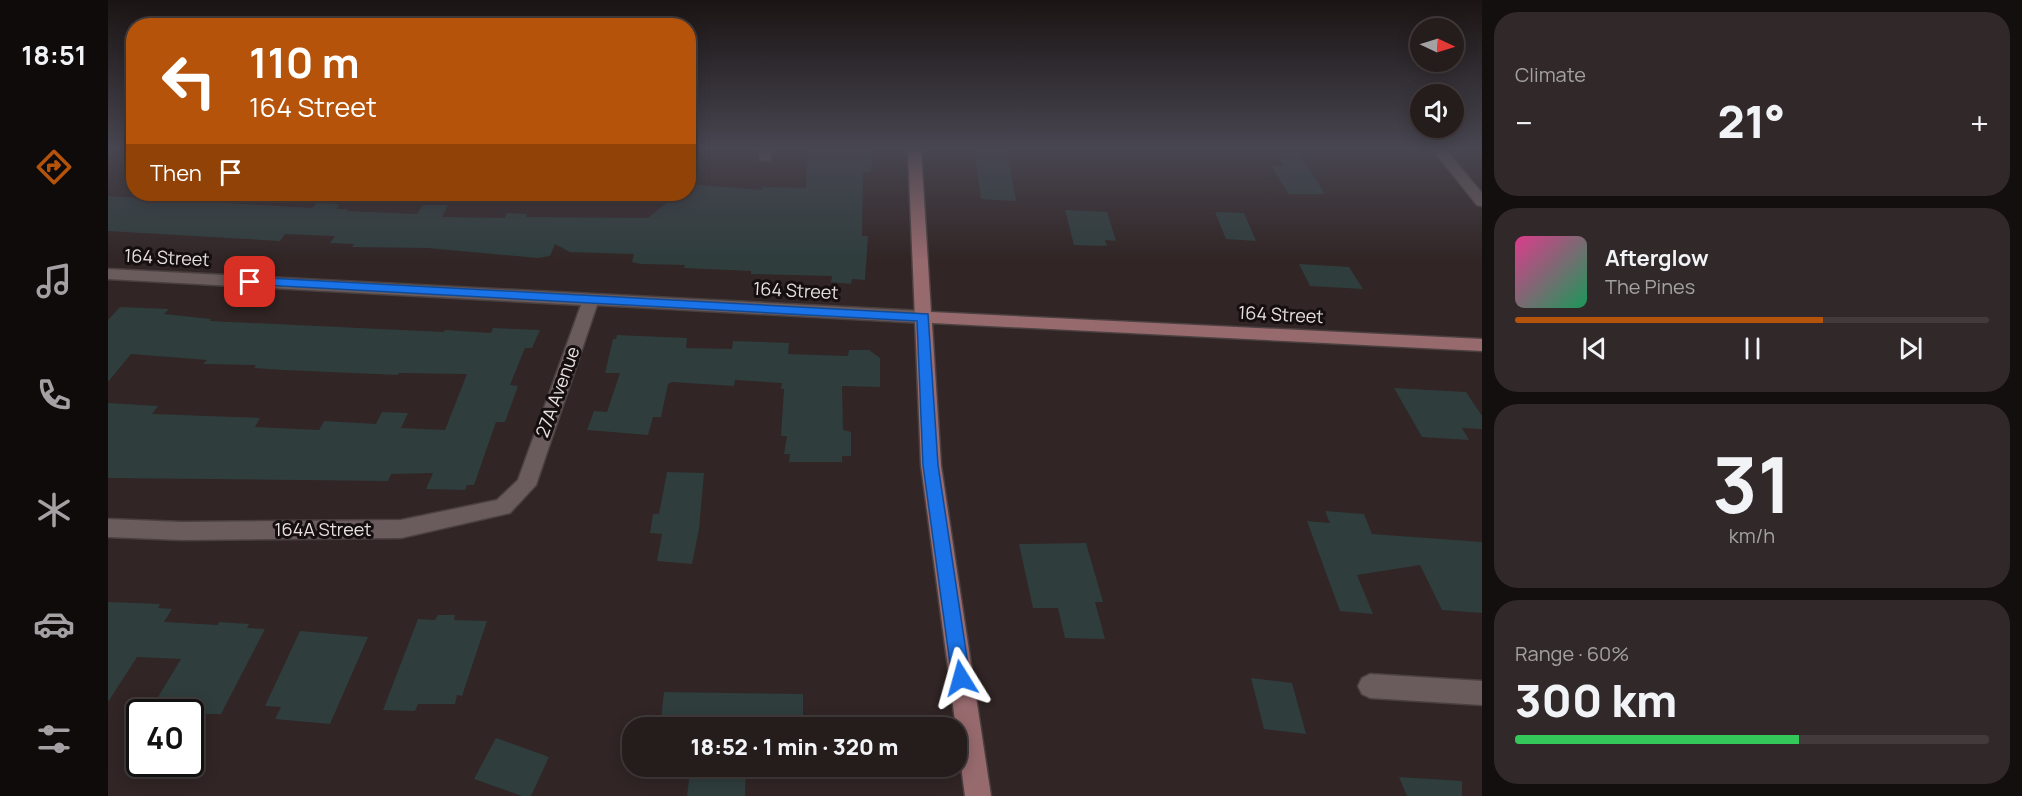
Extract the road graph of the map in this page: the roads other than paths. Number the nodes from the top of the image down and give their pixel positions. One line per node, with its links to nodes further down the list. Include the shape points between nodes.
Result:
1 (916, 187): 6 (street)
2 (1470, 187): 3 (street)
3 (1482, 202)
4 (109, 275): 5 (street, 164 Street)
5 (591, 300): 6 (street, 164 Street); 8 (street, 27A Avenue)
6 (923, 317): 7 (street, 164 Street); 12 (street, via 931,465)
7 (1482, 345)
8 (526, 485): 9 (street, 164A Street, via 503,507 401,530)
9 (108, 528)
10 (1370, 686): 11 (street)
11 (1482, 693)
12 (978, 796)

